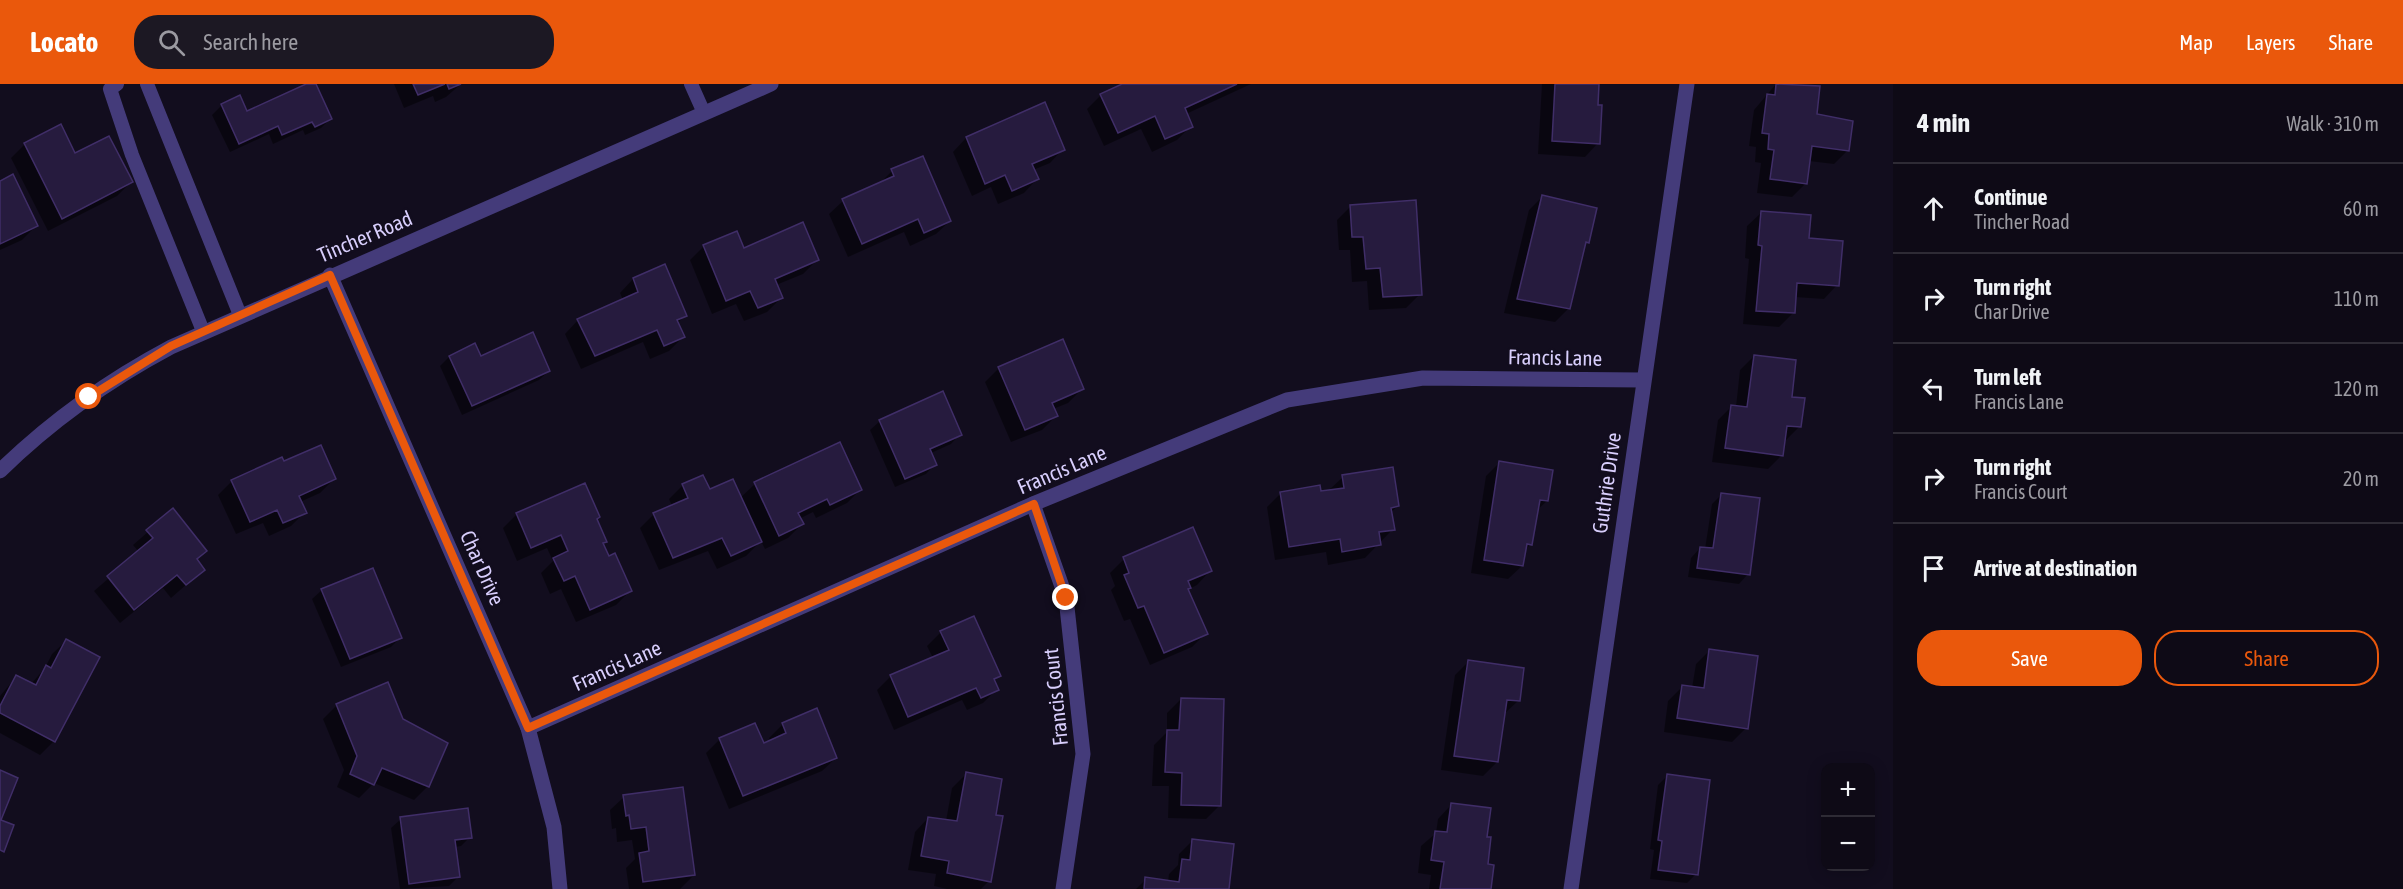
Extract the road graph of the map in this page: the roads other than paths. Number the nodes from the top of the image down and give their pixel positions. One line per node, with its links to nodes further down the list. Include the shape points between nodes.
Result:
1 (117, 84): 9 (lane, via 110,89 132,155)
2 (147, 84): 8 (lane)
3 (691, 84): 6 (lane)
4 (771, 84): 6 (street, Tincher Road)
5 (1687, 84): 10 (street, Guthrie Drive)
6 (704, 113): 7 (street, Tincher Road)
7 (330, 275): 8 (street, Tincher Road); 13 (street, Char Drive)
8 (240, 315): 9 (street, Tincher Road)
9 (203, 331): 11 (street, Tincher Road, via 153,356 89,397)
10 (1643, 380): 12 (street, Francis Lane, via 1423,378 1287,400); 16 (street, Guthrie Drive)
11 (0, 471)
12 (1034, 504): 13 (street, Francis Lane); 15 (street, Francis Court, via 1066,598 1083,754)
13 (528, 728): 14 (street, Char Drive, via 554,826)
14 (560, 889)
15 (1063, 889)
16 (1571, 889)

